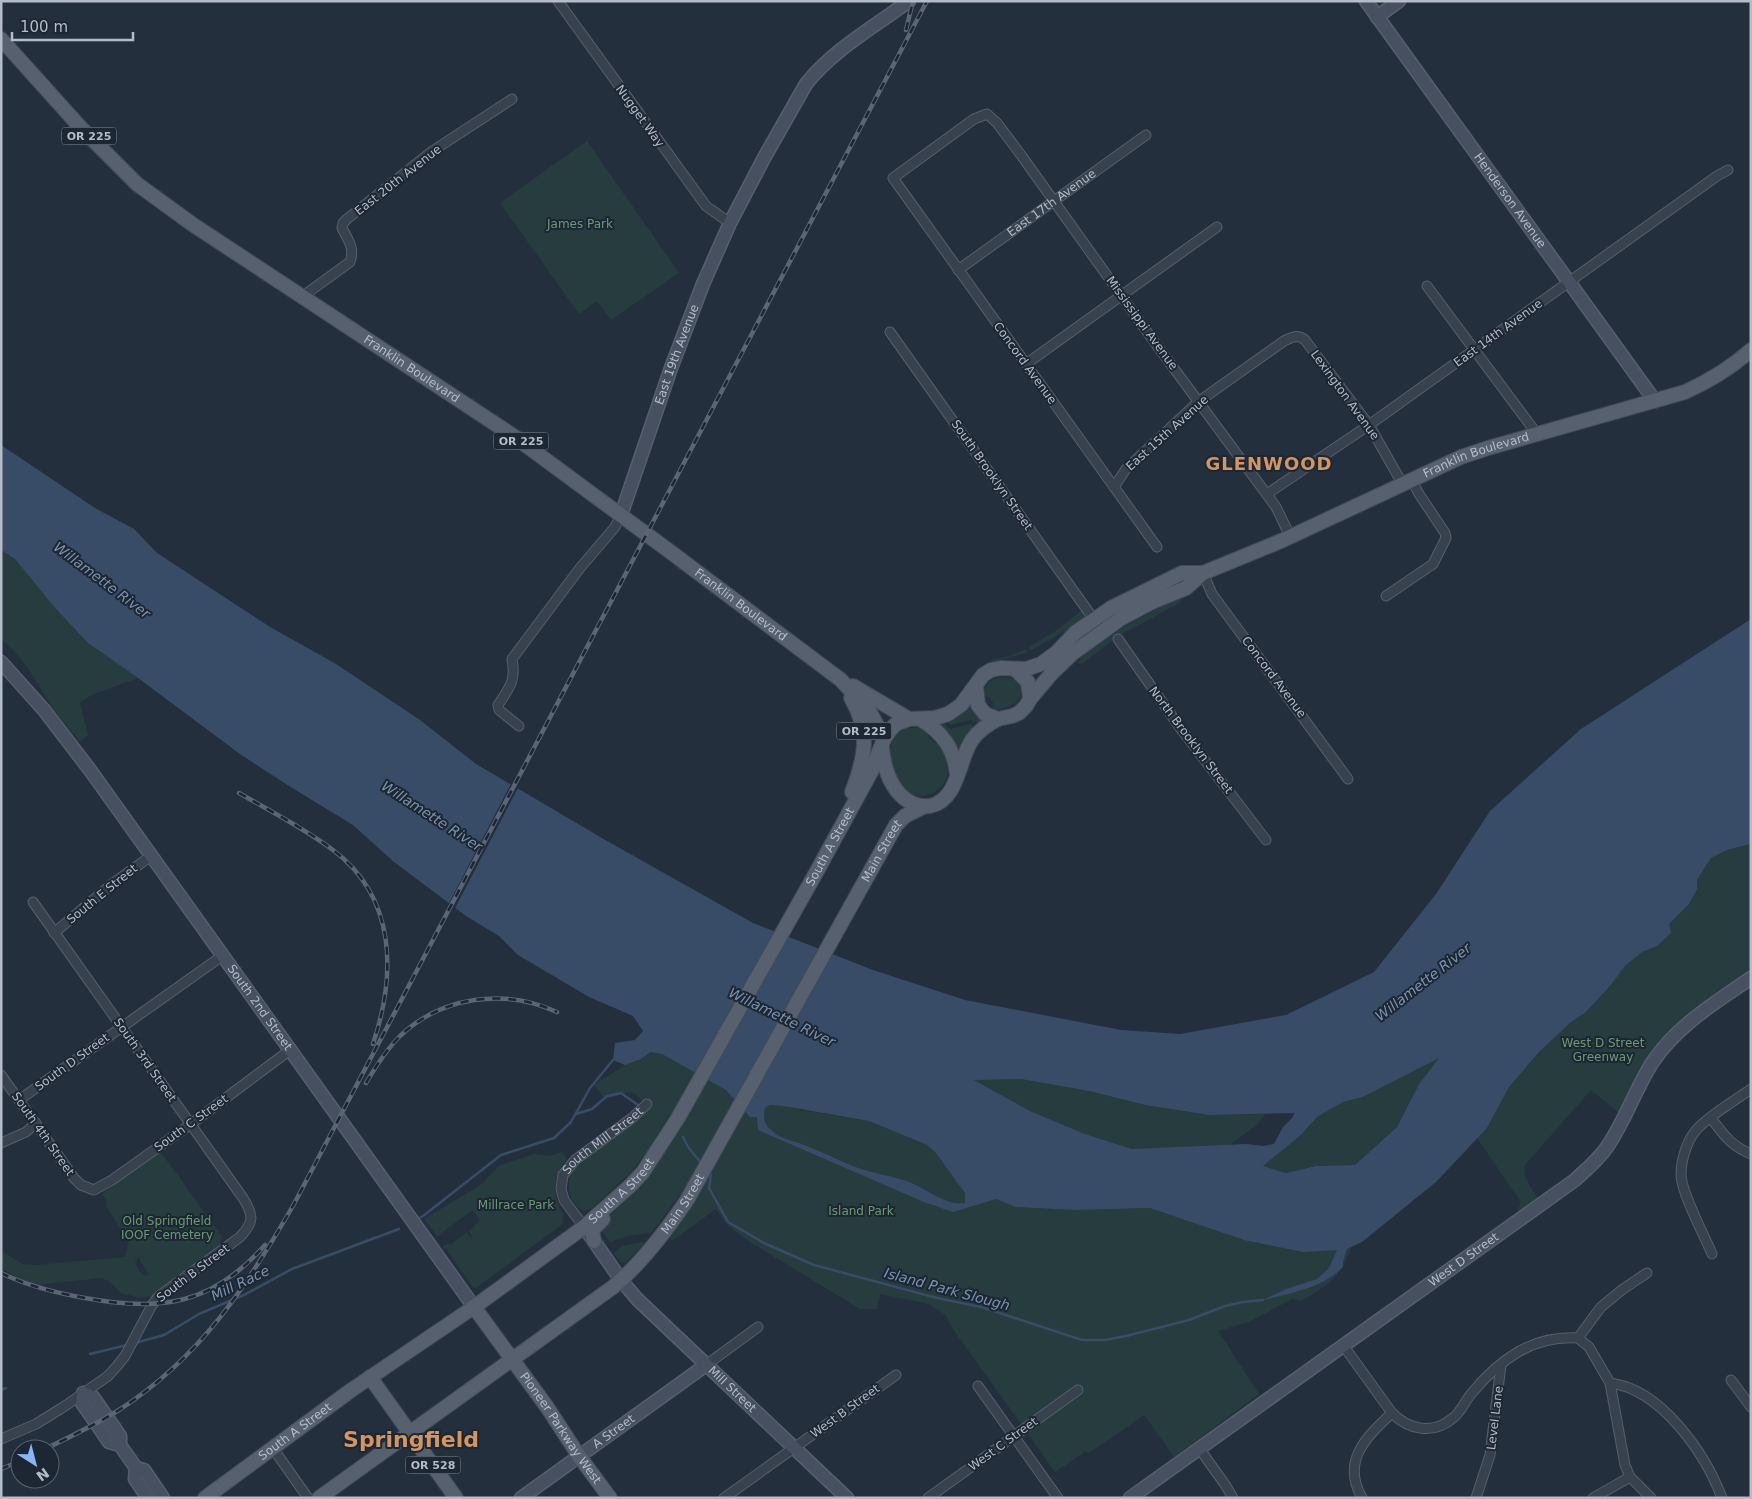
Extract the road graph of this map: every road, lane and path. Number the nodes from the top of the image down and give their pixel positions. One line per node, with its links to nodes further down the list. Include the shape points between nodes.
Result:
1 (558, 1): 12 (street, Nugget Way, via 706,206)
2 (909, 1): 12 (street, East 19th Avenue, via 828,60 806,84)
3 (1366, 1): 5 (street, Henderson Avenue)
4 (1399, 1): 5 (street)
5 (1377, 17): 15 (street, Henderson Avenue)
6 (1, 39): 18 (main road, Franklin Boulevard / OR 225, via 81,128 137,184)
7 (512, 99): 18 (street, East 20th Avenue, via 431,152 347,219 342,228 352,250 350,262)
8 (1146, 135): 11 (street, East 17th Avenue)
9 (1728, 170): 15 (street, East 14th Avenue)
10 (893, 178): 11 (street, Mississippi Avenue, via 974,119 987,114); 14 (street, Concord Avenue)
11 (1055, 202): 14 (street, East 17th Avenue); 17 (street, Mississippi Avenue)
12 (730, 223): 31 (street, East 19th Avenue, via 674,358)
13 (1217, 227): 17 (street)
14 (958, 270): 23 (street, Concord Avenue)
15 (1570, 281): 21 (street, East 14th Avenue); 24 (street, Henderson Avenue)
16 (1427, 286): 21 (street)
17 (1121, 294): 23 (street); 25 (street, Mississippi Avenue)
18 (303, 296): 31 (main road, Franklin Boulevard / OR 225, via 512,435)
19 (890, 332): 36 (street, South Brooklyn Street)
20 (1300, 336): 25 (street, East 15th Avenue, via 1284,341); 26 (street, Lexington Avenue)
21 (1474, 350): 26 (street, East 14th Avenue); 27 (street)
22 (1751, 350): 24 (main road, Franklin Boulevard, via 1710,381)
23 (1026, 364): 29 (street, Concord Avenue)
24 (1655, 401): 27 (main road, Franklin Boulevard)
25 (1198, 402): 29 (street, East 15th Avenue, via 1126,469); 30 (street, Mississippi Avenue)
26 (1369, 425): 28 (street, Lexington Avenue); 30 (street, East 14th Avenue)
27 (1536, 434): 28 (main road, Franklin Boulevard, via 1462,457)
28 (1407, 481): 32 (main road, Franklin Boulevard); 35 (street, Lexington Avenue, via 1419,494 1446,538 1433,564)
29 (1114, 487): 33 (street, Concord Avenue)
30 (1267, 494): 32 (street, Mississippi Avenue)
31 (621, 515): 41 (main road, Franklin Boulevard / OR 225); 46 (street, East 19th Avenue, via 512,659 513,683 498,704 499,710)
32 (1290, 536): 34 (main road, Franklin Boulevard)
33 (1157, 547)
34 (1203, 573): 36 (main road, Franklin Boulevard, via 1182,573); 37 (main road, Franklin Boulevard, via 1186,588 1136,610); 49 (street, Concord Avenue, via 1212,594)
35 (1386, 596)
36 (1094, 619): 37 (street, South Brooklyn Street); 40 (main road, Franklin Boulevard, via 1046,661)
37 (1102, 631): 43 (main road, Franklin Boulevard, via 1056,669)
38 (1118, 639): 52 (street, North Brooklyn Street, via 1181,729)
39 (1, 662): 53 (street, South 2nd Street, via 44,710)
40 (1016, 670): 42 (main road, Franklin Boulevard, via 991,670); 43 (main road, via 1028,682)
41 (841, 680): 44 (main road, Franklin Boulevard / OR 225); 47 (main road, Franklin Boulevard / OR 225, via 870,712); 51 (main road, OR 225, via 862,719 865,741 858,776)
42 (976, 686): 44 (main road, Franklin Boulevard, via 954,711 935,718); 45 (main road, via 981,710)
43 (1030, 699): 45 (main road, Franklin Boulevard, via 1019,713)
44 (914, 719): 47 (main road, Franklin Boulevard, via 896,724); 48 (main road, Franklin Boulevard, via 934,728 946,741 954,758)
45 (998, 719): 48 (main road, Franklin Boulevard, via 972,739)
46 (519, 726)
47 (883, 743): 50 (main road, Franklin Boulevard, via 887,773 896,789 910,802); 51 (main road, South A Street, via 871,772)
48 (957, 776): 50 (main road, Franklin Boulevard, via 946,798)
49 (1348, 779)
50 (925, 806): 76 (main road, Main Street, via 896,825 686,1200 656,1242)
51 (836, 833): 68 (main road, South A Street)
52 (1266, 840)
53 (151, 856): 55 (street, South E Street); 56 (street, South 2nd Street)
54 (32, 902): 55 (street, South 3rd Street)
55 (54, 933): 58 (street, South 3rd Street)
56 (222, 956): 58 (street, South D Street); 59 (street, South 2nd Street)
57 (1751, 978): 80 (street, West D Street, via 1710,1006 1668,1043 1638,1086 1610,1142 1591,1166)
58 (122, 1027): 62 (street, South D Street); 66 (street, South 3rd Street)
59 (290, 1050): 66 (street, South C Street); 77 (street, South 2nd Street)
60 (1, 1075): 62 (street, South 4th Street)
61 (1751, 1089): 64 (street)
62 (20, 1100): 65 (street, South 4th Street)
63 (647, 1104): 72 (street, South Mill Street, via 575,1160 563,1175 561,1189 564,1200)
64 (1711, 1118): 69 (street, via 1736,1148); 74 (street, via 1689,1141 1682,1159 1681,1176)
65 (36, 1123): 67 (street, via 26,1132); 70 (street, South 4th Street, via 74,1178)
66 (191, 1124): 70 (street, South C Street, via 100,1188); 71 (street, South 3rd Street, via 250,1209)
67 (1, 1143)
68 (656, 1153): 72 (main road, South A Street, via 631,1185); 73 (main road, via 631,1192 592,1230)
69 (1751, 1154)
70 (89, 1189)
71 (252, 1220): 90 (street, South B Street, via 240,1237 159,1296 117,1366)
72 (584, 1227): 73 (street, South Mill Street); 77 (main road, South A Street)
73 (594, 1241): 76 (street, South Mill Street)
74 (1712, 1254)
75 (1647, 1273): 79 (street, via 1601,1307)
76 (621, 1280): 81 (main road, Main Street); 82 (street, Mill Street)
77 (474, 1307): 81 (main road, South 2nd Street); 85 (main road, South A Street)
78 (758, 1327): 82 (street)
79 (1578, 1338): 83 (street, via 1535,1343 1520,1350); 87 (street, via 1589,1347)
80 (1343, 1345): 92 (street); 98 (street, West D Street)
81 (512, 1359): 93 (main road, Main Street); 99 (main road, Pioneer Parkway West)
82 (706, 1365): 97 (street, Mill Street); 99 (street, A Street)
83 (1501, 1366): 92 (street, via 1486,1377 1454,1418 1441,1426 1413,1427); 117 (street, Level Lane, via 1490,1455)
84 (896, 1375): 97 (street, West B Street)
85 (370, 1377): 93 (main road, OR 528); 96 (main road, South A Street)
86 (1731, 1380): 91 (street)
87 (1610, 1383): 101 (street); 120 (street, via 1622,1384 1640,1393 1676,1422 1706,1466)
88 (978, 1386): 94 (street)
89 (1078, 1390): 94 (street, West C Street)
90 (83, 1393): 95 (street, South B Street, via 36,1424); 100 (street, via 93,1397 120,1436 120,1445)
91 (1751, 1407)
92 (1392, 1413): 116 (street, via 1362,1444 1355,1460 1355,1486)
93 (410, 1433): 106 (main road, Main Street); 107 (main road, OR 528)
94 (1014, 1436): 112 (street, West C Street); 113 (street)
95 (1, 1439)
96 (272, 1447): 104 (main road, South A Street); 105 (street)
97 (794, 1448): 110 (street, West B Street); 111 (street, Mill Street)
98 (1200, 1448): 114 (street, West D Street); 115 (street)
99 (579, 1456): 108 (street, A Street); 109 (main road, Pioneer Parkway West)
100 (136, 1468): 102 (street, via 135,1479); 103 (street, via 144,1470)
101 (1630, 1477): 118 (street); 119 (street)
102 (148, 1498)
103 (163, 1498)
104 (205, 1498)
105 (308, 1498)
106 (319, 1498)
107 (456, 1498)
108 (521, 1498)
109 (610, 1498)
110 (724, 1498)
111 (847, 1498)
112 (928, 1498)
113 (1058, 1498)
114 (1130, 1498)
115 (1233, 1498)
116 (1362, 1498)
117 (1476, 1498)
118 (1593, 1498)
119 (1651, 1498)
120 (1722, 1498)

